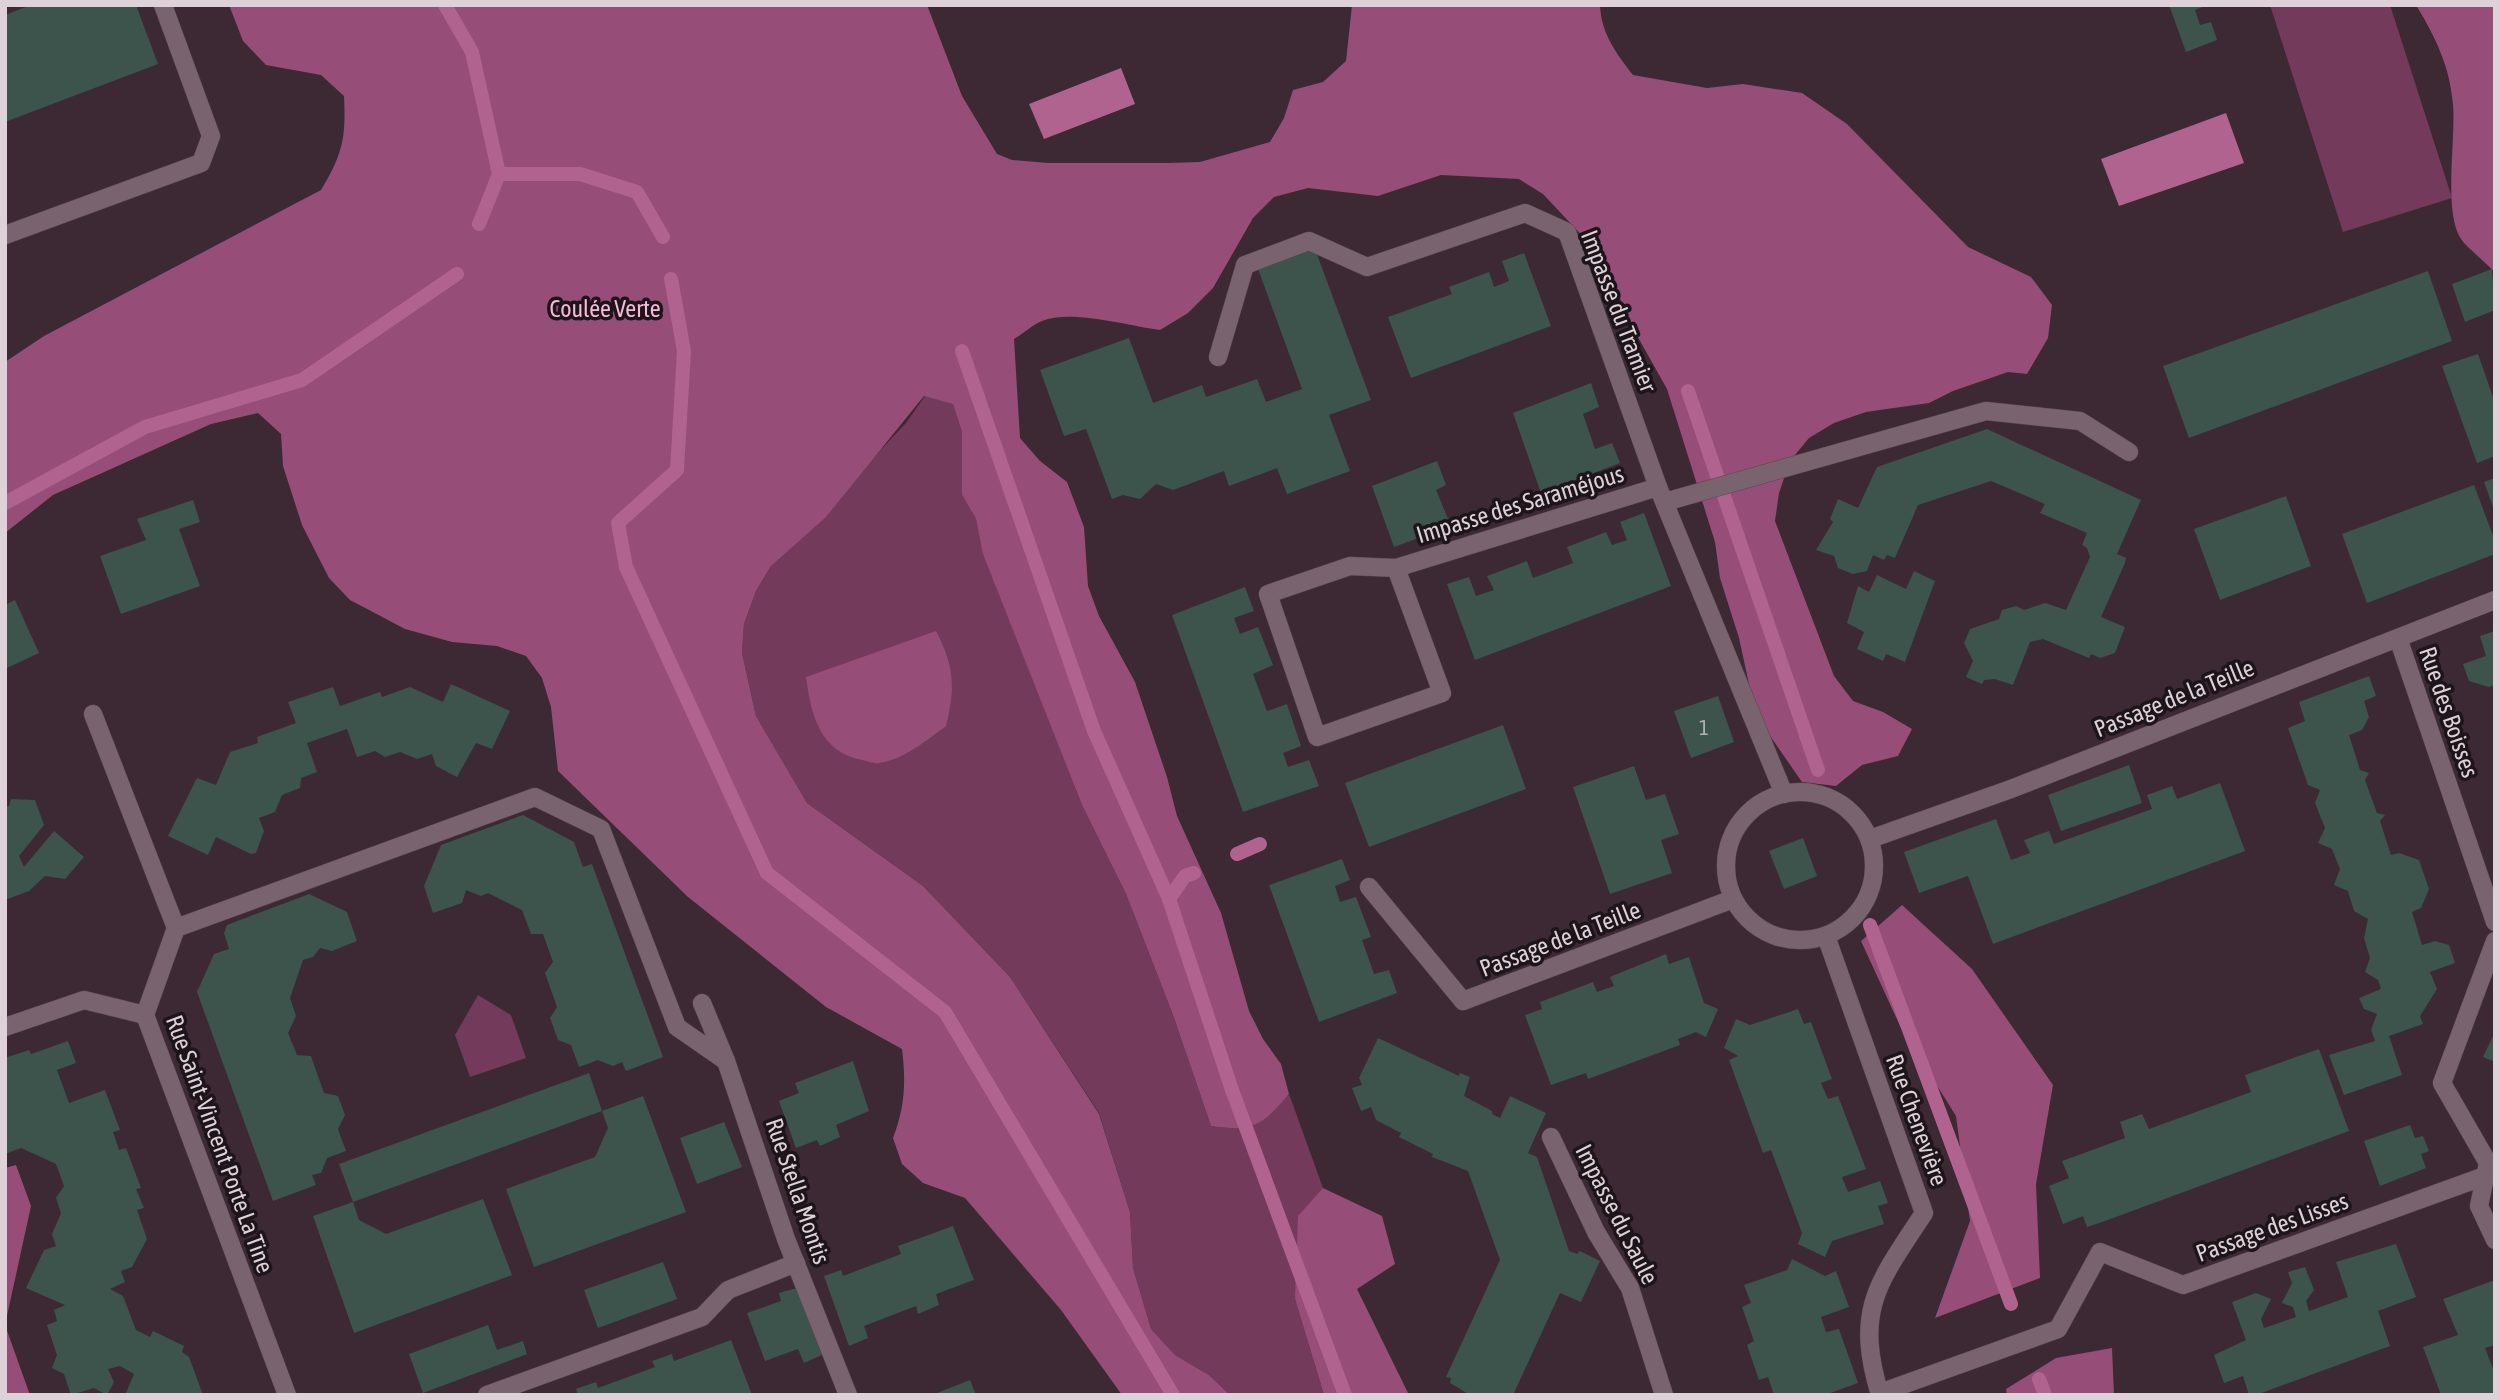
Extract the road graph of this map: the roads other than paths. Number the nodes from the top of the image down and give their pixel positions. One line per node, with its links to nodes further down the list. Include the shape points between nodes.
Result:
1 (163, 5): 2 (street, via 211,136 201,163)
2 (5, 235)
3 (1218, 357): 5 (street, Impasse du Tramier, via 1245,265 1309,241 1367,267 1525,213 1567,232)
4 (2129, 452): 5 (street, via 2080,421 1986,411)
5 (1661, 495): 6 (street, Impasse des Saraméjous); 10 (street, Impasse du Tramier)
6 (1396, 568): 6 (street, Impasse des Saraméjous, via 1350,566 1268,594 1317,737 1442,693)
7 (2495, 600): 8 (street, Passage de la Teille)
8 (2398, 638): 11 (street, Passage de la Teille); 14 (street, Rue des Boisses)
9 (93, 714): 15 (street)
10 (1784, 794): 11 (street, via 1824,796 1843,806); 13 (street, via 1760,803 1733,834 1726,867)
11 (1870, 839): 16 (street, via 1874,872 1865,902 1849,922)
12 (1369, 887): 13 (street, Passage de la Teille, via 1463,1001)
13 (1733, 899): 16 (street, via 1752,923 1784,939)
14 (2495, 922)
15 (176, 928): 19 (street, Rue Saint-Vincent Porte La Tine); 21 (street, via 535,797 601,830 677,1027)
16 (1826, 936): 26 (street, Rue Chenevière, via 1924,1213 1886,1271 1868,1322)
17 (2495, 941): 23 (street, via 2442,1083 2488,1163)
18 (702, 1003): 21 (street, Rue Stella Montis)
19 (145, 1015): 20 (street, via 84,1000); 27 (street, Rue Saint-Vincent Porte La Tine)
20 (5, 1027)
21 (726, 1061): 25 (street, Rue Stella Montis)
22 (1550, 1137): 30 (street, Impasse du Saule, via 1596,1233 1630,1288)
23 (2485, 1176): 24 (street, via 2479,1206); 26 (street, Passage des Lisses, via 2183,1284 2100,1252 2058,1329)
24 (2495, 1240)
25 (796, 1263): 28 (street, via 727,1290 702,1317); 29 (street, Rue Stella Montis)
26 (1880, 1394)
27 (287, 1395)
28 (487, 1395)
29 (848, 1395)
30 (1664, 1395)

